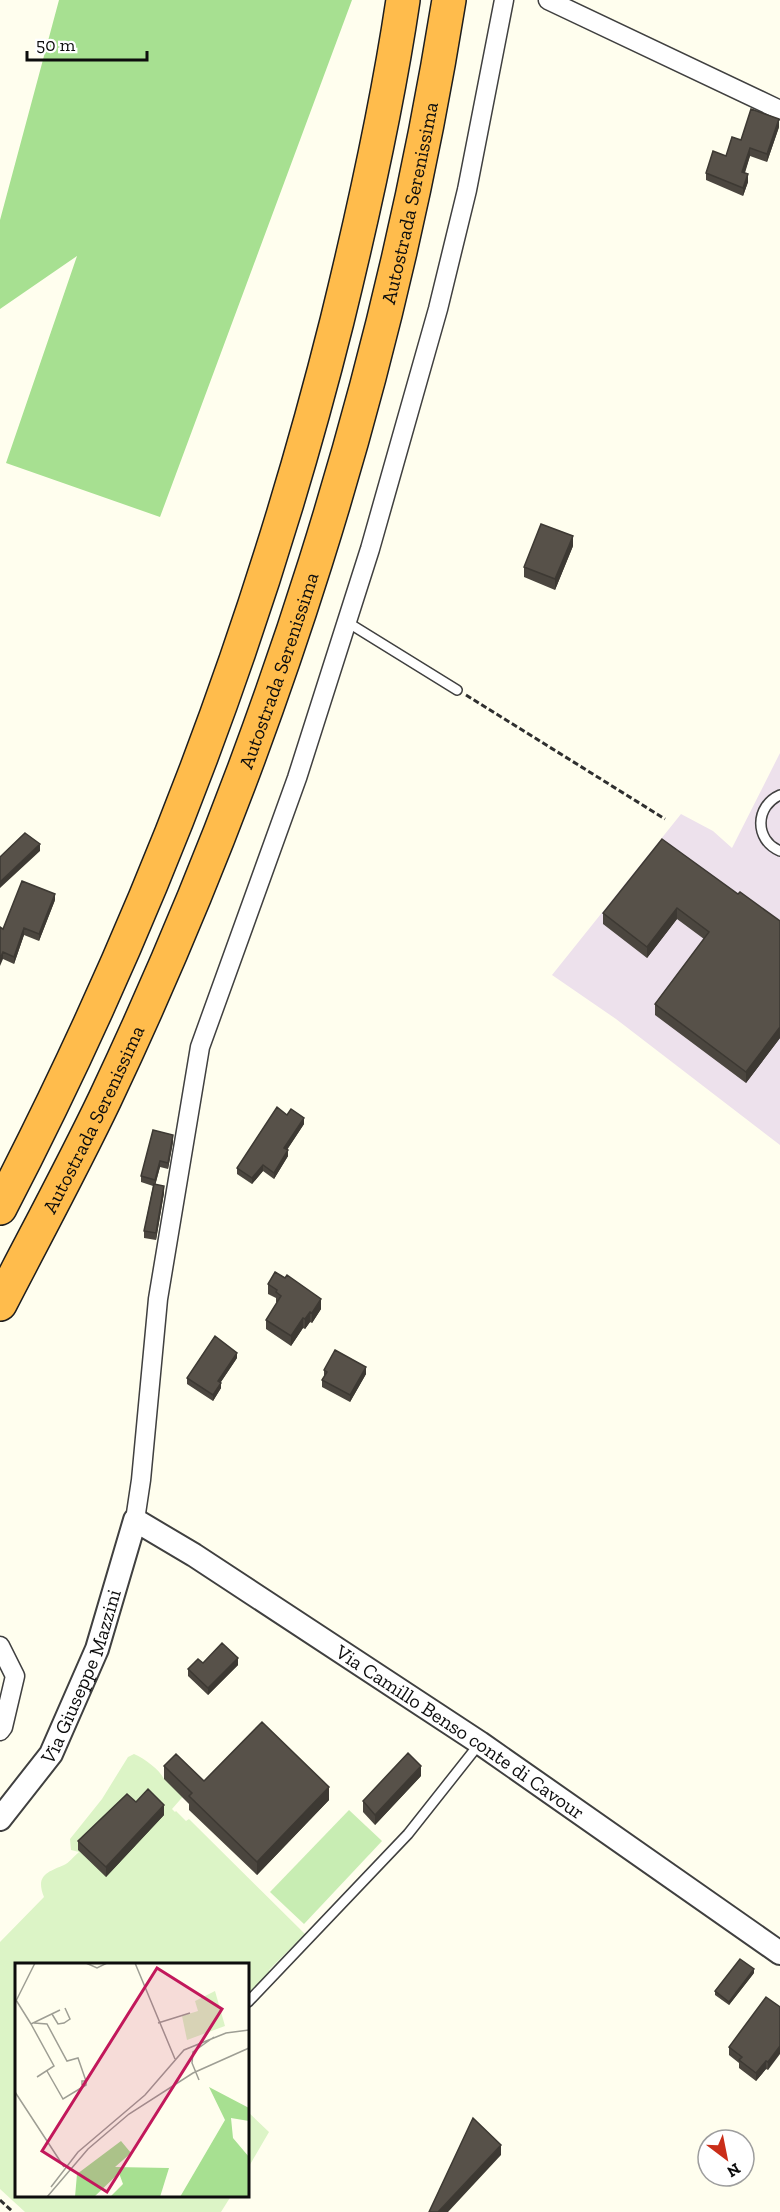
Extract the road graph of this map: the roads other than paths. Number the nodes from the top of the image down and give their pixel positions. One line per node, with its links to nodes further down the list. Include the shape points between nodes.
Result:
1 (404, 0): 10 (highway, via 378,141 329,351 302,453 233,670 111,976 66,1078)
2 (449, 0): 11 (highway, Autostrada Serenissima, via 421,155 376,351 310,582 277,678 148,1003 104,1100)
3 (504, 0): 6 (street, via 438,309)
4 (548, 0): 5 (street)
5 (780, 110)
6 (347, 621): 7 (lane); 12 (street, via 297,778 200,1047 158,1299)
7 (457, 690)
8 (780, 795): 9 (lane, via 769,801 760,826 768,843)
9 (780, 851)
10 (0, 1208)
11 (0, 1304)
12 (135, 1520): 15 (street, Via Camillo Benso conte di Cavour); 16 (street, Via Giuseppe Mazzini, via 97,1649 51,1754)
13 (0, 1647): 14 (street, via 15,1676)
14 (0, 1731)
15 (480, 1743): 17 (street, Via Camillo Benso conte di Cavour); 18 (lane, via 408,1834)
16 (0, 1818)
17 (780, 1953)
18 (249, 2001)

